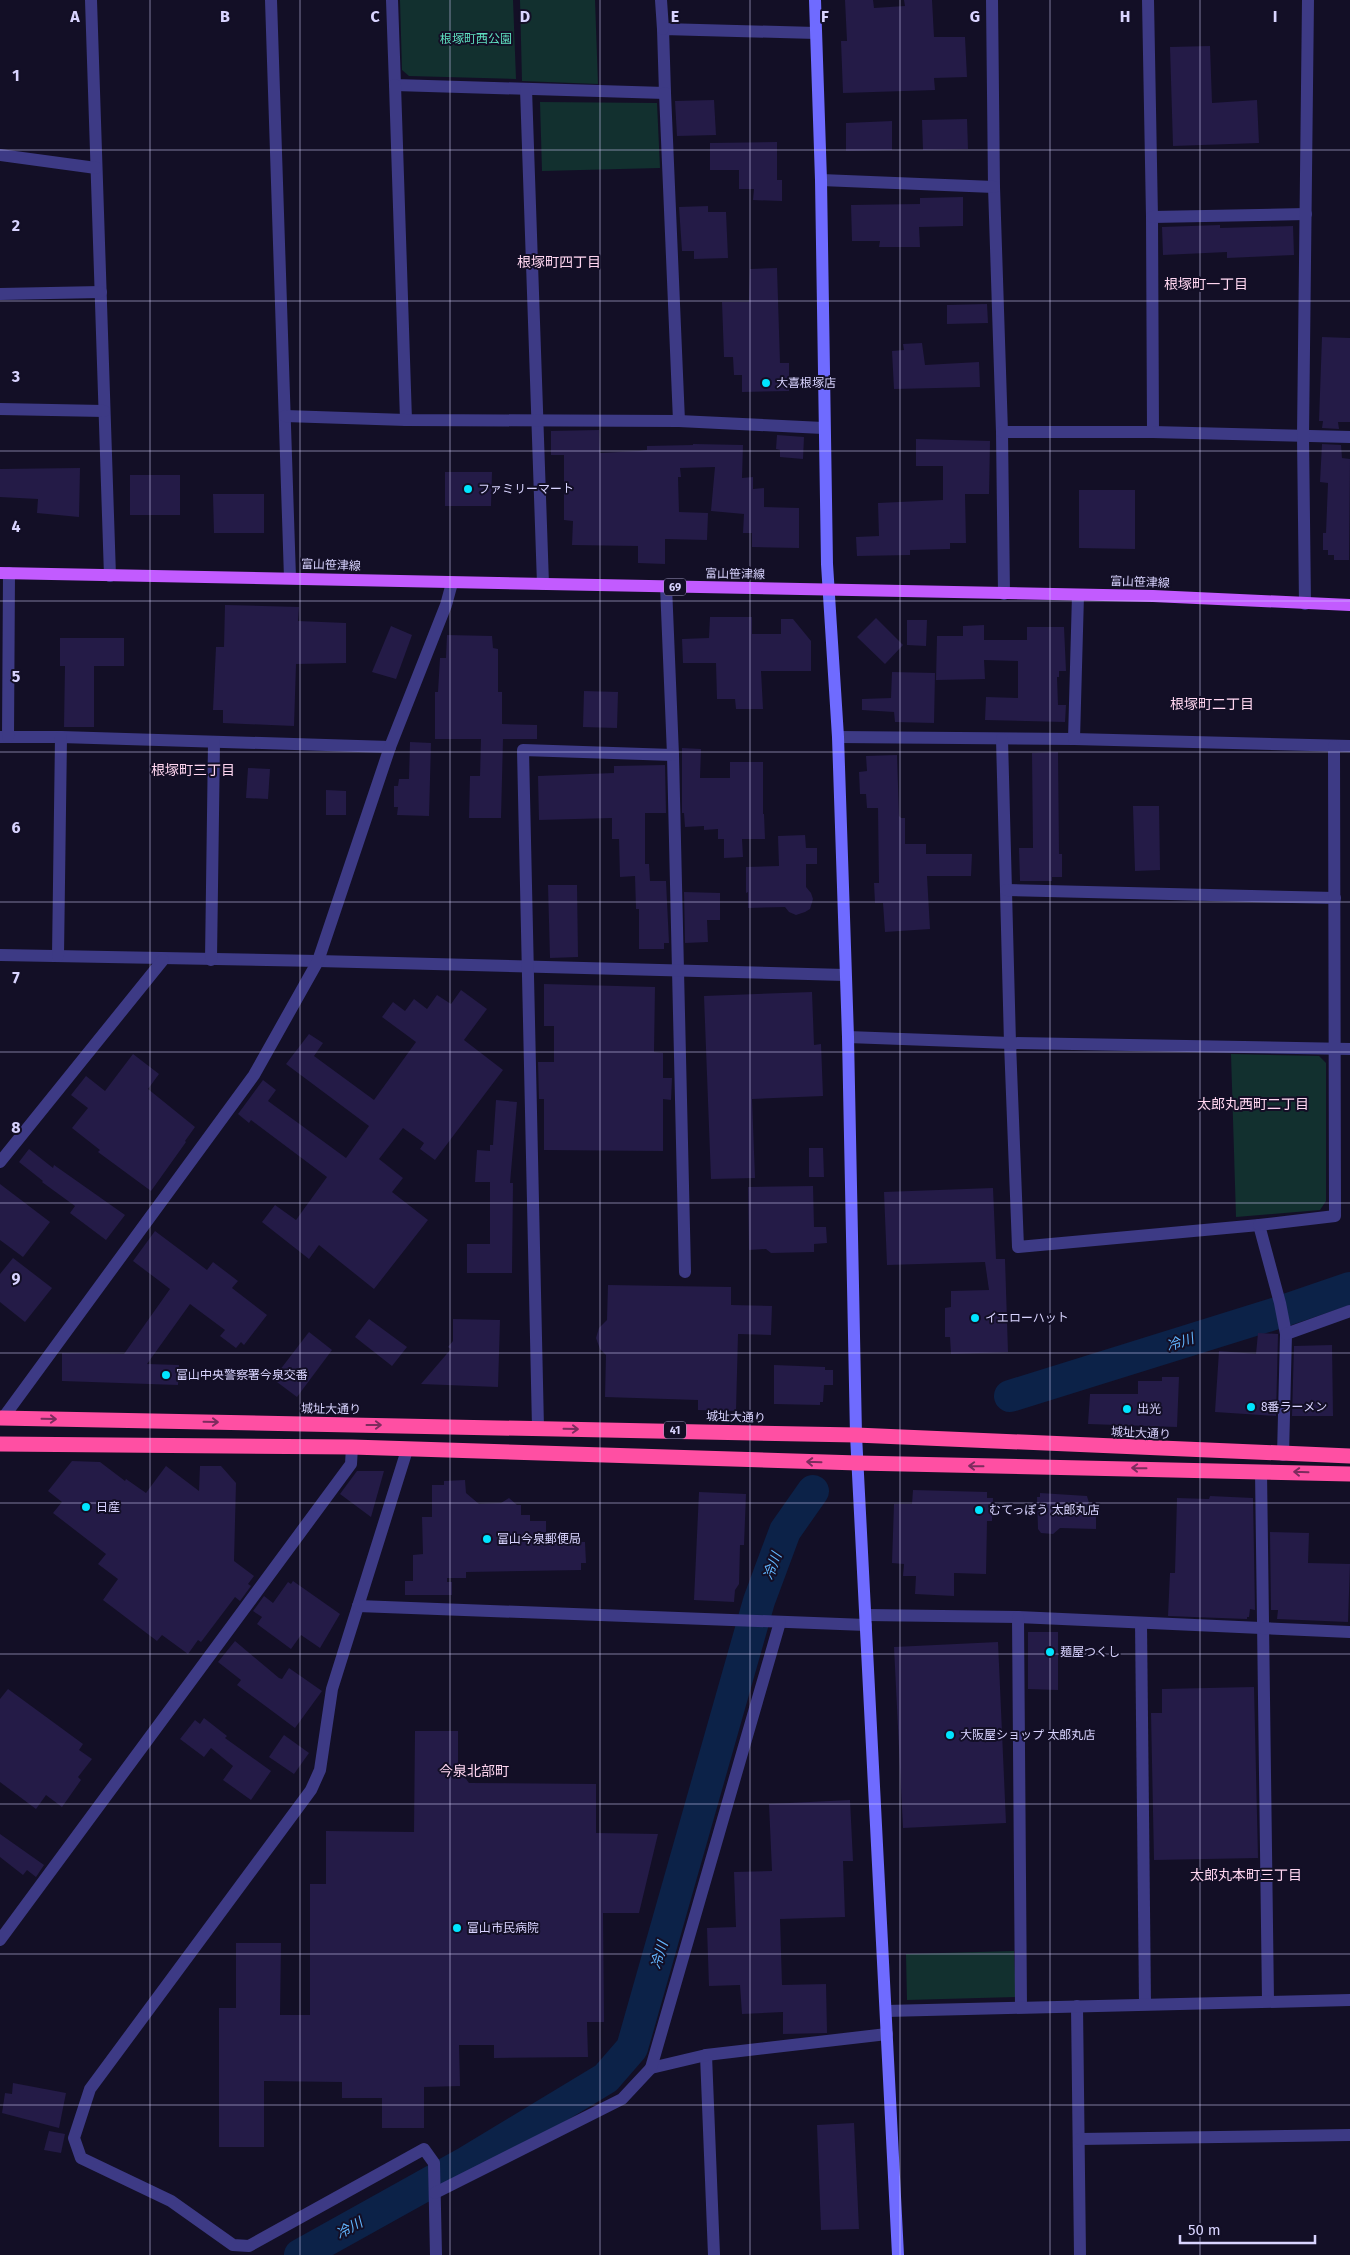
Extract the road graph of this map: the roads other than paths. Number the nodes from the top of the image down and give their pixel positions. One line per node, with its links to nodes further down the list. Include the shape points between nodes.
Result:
1 (91, 0): 15 (street)
2 (271, 0): 24 (street)
3 (392, 0): 11 (street)
4 (661, 0): 9 (street)
5 (815, 0): 10 (street)
6 (992, 0): 17 (street)
7 (1148, 0): 19 (street)
8 (1308, 0): 18 (street)
9 (663, 29): 10 (street); 13 (street)
10 (816, 33): 16 (street)
11 (395, 85): 12 (street); 25 (street)
12 (526, 89): 13 (street); 26 (street)
13 (665, 93): 27 (street)
14 (0, 155): 15 (street)
15 (96, 168): 20 (street)
16 (821, 180): 17 (street); 28 (street)
17 (994, 187): 29 (street)
18 (1306, 214): 19 (street); 31 (street)
19 (1152, 217): 30 (street)
20 (101, 292): 21 (street); 23 (street)
21 (0, 294)
22 (0, 409): 23 (street)
23 (104, 411): 34 (street)
24 (285, 416): 25 (street); 35 (street)
25 (406, 420): 26 (street)
26 (538, 421): 27 (street); 37 (street)
27 (679, 421): 28 (street)
28 (823, 428): 39 (street)
29 (1002, 432): 30 (street); 40 (street)
30 (1152, 432): 31 (street)
31 (1302, 436): 32 (street); 42 (street)
32 (1350, 437)
33 (5, 573): 34 (main road, 富山笹津線 / 69); 44 (street)
34 (110, 576): 35 (main road, 富山笹津線 / 69)
35 (290, 578): 36 (main road, 富山笹津線 / 69)
36 (452, 583): 37 (main road, 富山笹津線 / 69); 52 (street)
37 (543, 584): 38 (main road, 富山笹津線 / 69)
38 (666, 586): 39 (main road, 富山笹津線 / 69); 53 (street)
39 (828, 589): 40 (main road, 富山笹津線 / 69); 46 (street)
40 (1004, 594): 41 (main road, 富山笹津線 / 69)
41 (1078, 595): 42 (main road, 富山笹津線 / 69); 48 (street)
42 (1305, 604): 43 (main road, 富山笹津線 / 69)
43 (1350, 605)
44 (4, 737): 45 (street)
45 (61, 737): 49 (street); 57 (street)
46 (838, 737): 47 (street); 63 (street)
47 (1002, 739): 48 (street); 54 (street)
48 (1074, 739): 50 (street)
49 (214, 742): 52 (street); 59 (street)
50 (1334, 746): 51 (street); 55 (street)
51 (1350, 746)
52 (390, 747): 60 (street)
53 (673, 755): 61 (street, via 523,750); 62 (street)
54 (1006, 890): 55 (street); 65 (street)
55 (1335, 898): 66 (street)
56 (0, 955): 57 (street)
57 (58, 956): 58 (street)
58 (163, 960): 59 (street); 68 (street)
59 (211, 960): 60 (street)
60 (318, 961): 61 (street); 73 (street, via 254,1075)
61 (528, 967): 62 (street); 74 (street)
62 (677, 970): 63 (street); 70 (street)
63 (845, 975): 64 (street)
64 (848, 1036): 65 (street); 75 (street)
65 (1010, 1042): 66 (street); 69 (street, via 1018,1247)
66 (1334, 1048): 67 (street); 69 (street, via 1336,1216)
67 (1350, 1049)
68 (0, 1162)
69 (1260, 1225): 72 (street)
70 (685, 1272)
71 (1350, 1311): 72 (street)
72 (1286, 1334): 79 (street)
73 (1, 1419): 74 (highway, 城址大通り / 41, one-way to 74)
74 (538, 1428): 75 (highway, 城址大通り / 41, one-way to 75)
75 (856, 1435): 79 (highway, 城址大通り / 41); 81 (street)
76 (0, 1444): 77 (highway)
77 (352, 1447): 78 (highway); 91 (street, via 351,1464)
78 (406, 1450): 81 (highway, one-way to 78); 84 (street)
79 (1284, 1454): 80 (highway, 城址大通り / 41)
80 (1350, 1456)
81 (858, 1463): 82 (highway, one-way to 81); 86 (street)
82 (1261, 1470): 83 (highway, one-way to 82); 89 (street)
83 (1350, 1474)
84 (358, 1606): 87 (street); 103 (street, via 332,1689 320,1770 311,1790 90,2090 74,2138 81,2158 171,2201 233,2245 249,2246 424,2150 434,2163)
85 (1018, 1617): 86 (street); 88 (street); 96 (street)
86 (866, 1620): 87 (street); 97 (street)
87 (780, 1622): 100 (street)
88 (1141, 1623): 89 (street); 94 (street)
89 (1263, 1628): 90 (street); 93 (street)
90 (1350, 1632)
91 (0, 1940)
92 (1350, 2000): 93 (street)
93 (1268, 2001): 94 (street)
94 (1145, 2004): 95 (street)
95 (1077, 2006): 96 (street); 102 (street)
96 (1021, 2007): 97 (street)
97 (886, 2011): 98 (street)
98 (887, 2034): 99 (street); 106 (street)
99 (706, 2055): 100 (street); 105 (street)
100 (651, 2068): 103 (street, via 622,2099)
101 (1350, 2135): 102 (street)
102 (1079, 2139): 107 (street)
103 (434, 2193): 104 (street)
104 (436, 2255)
105 (714, 2255)
106 (898, 2255)
107 (1080, 2255)

